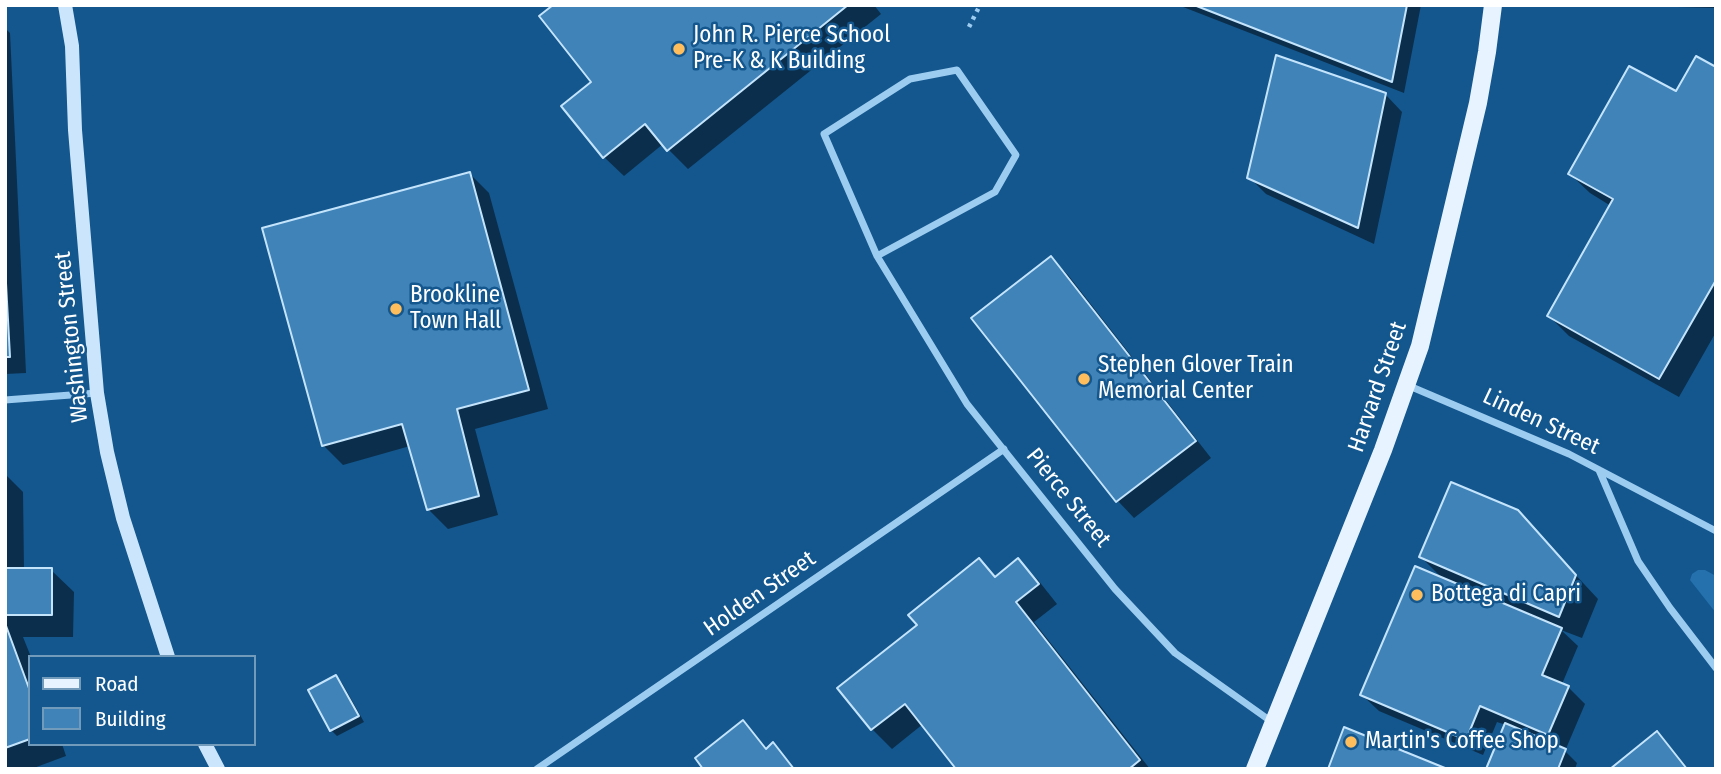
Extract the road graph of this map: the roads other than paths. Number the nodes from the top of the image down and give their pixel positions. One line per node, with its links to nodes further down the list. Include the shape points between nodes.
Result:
1 (65, 5): 5 (main road, Washington Street, via 72,46)
2 (1493, 5): 4 (main road, Harvard Street, via 1478,103 1426,324)
3 (877, 256): 3 (street, Pierce Street, via 995,192 1016,155 957,70 910,79 824,134); 7 (street, Pierce Street, via 967,404)
4 (1407, 385): 8 (street, Linden Street); 12 (main road, Harvard Street)
5 (97, 393): 6 (street); 10 (main road, Washington Street, via 123,517)
6 (5, 400)
7 (1004, 449): 12 (street, Pierce Street, via 1115,589 1175,653); 15 (street, Holden Street)
8 (1598, 469): 9 (street); 11 (street, Linden Street, via 1639,561)
9 (1716, 531)
10 (167, 655)
11 (1716, 668)
12 (1273, 723): 16 (main road, Harvard Street)
13 (206, 746): 14 (main road)
14 (218, 769)
15 (537, 769)
16 (1255, 769)

